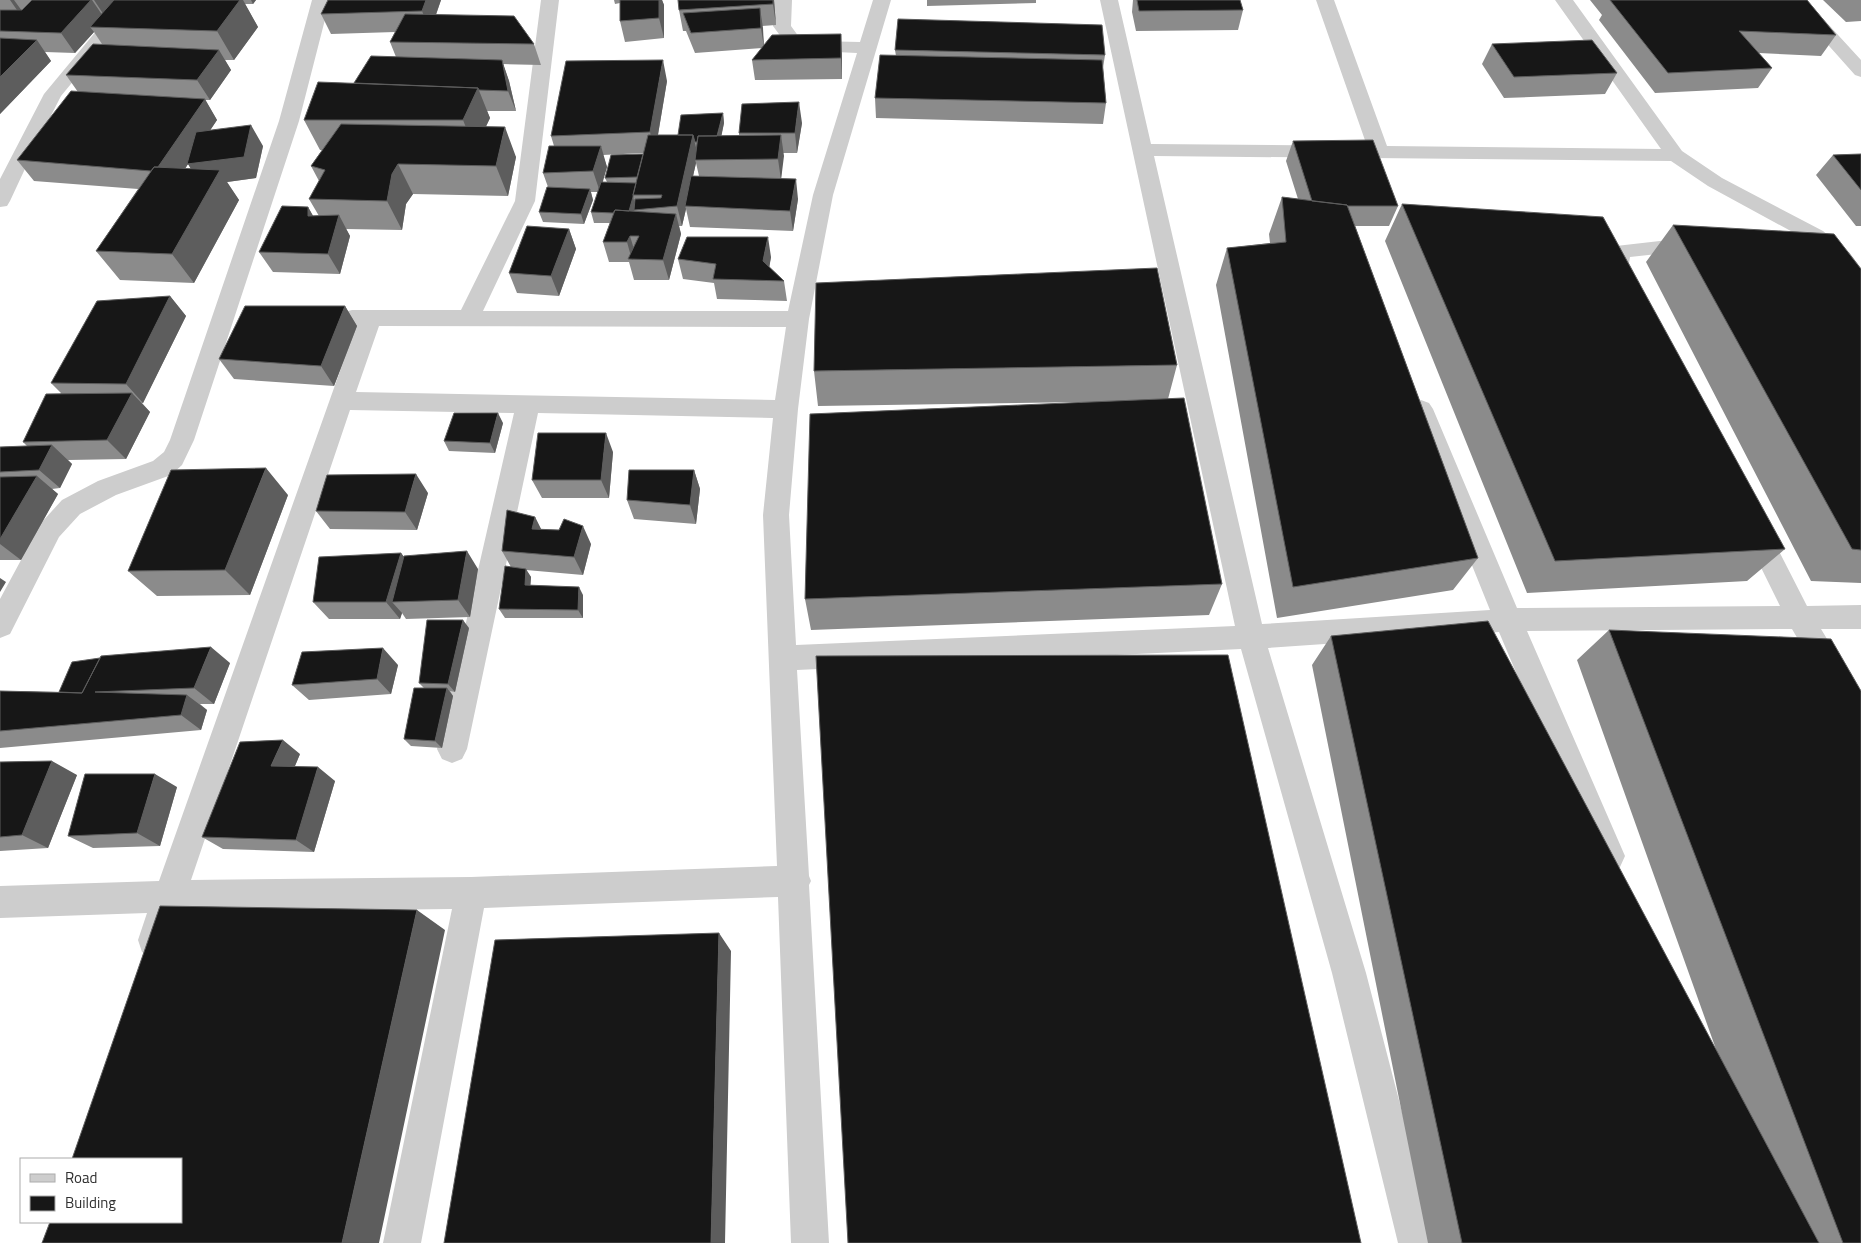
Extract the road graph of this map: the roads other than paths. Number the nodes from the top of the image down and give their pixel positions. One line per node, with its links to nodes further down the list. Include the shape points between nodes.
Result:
1 (131, 0): 15 (street, via 53,94)
2 (321, 0): 33 (street, via 233,318 173,458 162,468 107,488 71,507 50,530)
3 (550, 0): 24 (street, via 525,201)
4 (783, 0): 10 (street, via 782,26 793,41 815,46)
5 (882, 0): 10 (street)
6 (1109, 0): 12 (street)
7 (1324, 0): 13 (street)
8 (1564, 0): 14 (street)
9 (1797, 0): 11 (street)
10 (867, 48): 20 (street, via 824,195)
11 (1861, 71)
12 (1143, 150): 13 (street); 34 (street, via 1163,286 1192,416)
13 (1379, 152): 14 (street)
14 (1675, 155): 16 (street, via 1715,182)
15 (0, 201)
16 (1816, 236): 17 (street); 19 (street, via 1841,257)
17 (1779, 238)
18 (1715, 242): 21 (street, via 1624,251 1618,263)
19 (1861, 284)
20 (808, 304): 24 (street); 28 (street)
21 (1641, 307)
22 (331, 318): 23 (street)
23 (370, 318): 24 (street); 26 (street)
24 (468, 318)
25 (1410, 382): 32 (street)
26 (342, 401): 27 (street); 41 (street)
27 (528, 404): 28 (street); 37 (street)
28 (791, 425): 35 (street, via 776,515)
29 (1745, 510): 30 (street)
30 (1800, 617): 31 (street); 32 (street); 36 (street)
31 (1861, 617)
32 (1508, 620): 34 (street); 38 (street)
33 (0, 626)
34 (1251, 637): 35 (street); 46 (street, via 1349,974)
35 (784, 658): 39 (street)
36 (1861, 721)
37 (452, 748)
38 (1618, 877)
39 (795, 881): 40 (street); 45 (street)
40 (471, 893): 41 (street); 44 (street)
41 (170, 896): 42 (street); 43 (street)
42 (0, 902)
43 (146, 962)
44 (402, 1243)
45 (810, 1243)
46 (1418, 1243)

